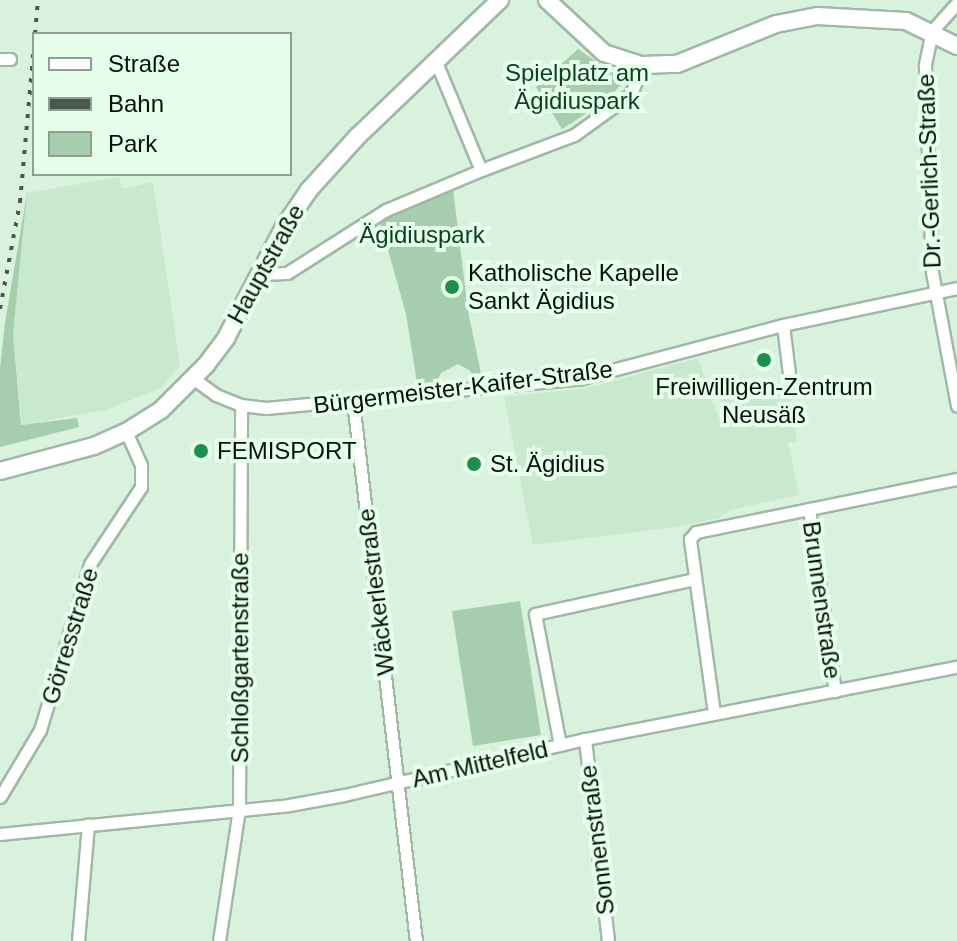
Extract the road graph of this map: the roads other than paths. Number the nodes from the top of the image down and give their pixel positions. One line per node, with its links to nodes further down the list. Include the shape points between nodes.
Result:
1 (500, 0): 6 (street, Hauptstraße)
2 (547, 0): 7 (street, via 604,53)
3 (957, 3): 4 (street)
4 (932, 31): 5 (street); 7 (street, via 885,18 795,19 677,64); 11 (street, Dr.-Gerlich-Straße, via 925,65)
5 (957, 46)
6 (436, 62): 8 (street); 9 (street, Hauptstraße, via 323,173 284,227)
7 (642, 65): 8 (street, via 631,94 574,135)
8 (481, 170): 9 (street, via 386,210 287,273)
9 (259, 274): 14 (street, Hauptstraße, via 226,338)
10 (957, 288): 11 (street, Bürgermeister-Kaifer-Straße)
11 (934, 291): 12 (street, Bürgermeister-Kaifer-Straße); 17 (street, Dr.-Gerlich-Straße)
12 (783, 325): 13 (street); 15 (street, Bürgermeister-Kaifer-Straße, via 582,378)
13 (789, 374)
14 (194, 379): 16 (street, Bürgermeister-Kaifer-Straße); 18 (street, Hauptstraße, via 161,410)
15 (353, 401): 16 (street, Bürgermeister-Kaifer-Straße); 28 (street, Wäckerlestraße)
16 (241, 405): 30 (street, Schloßgartenstraße)
17 (957, 406)
18 (126, 432): 19 (street, Hauptstraße); 29 (street, Görresstraße, via 141,465 141,487 90,564 40,730)
19 (0, 471)
20 (957, 479): 21 (street)
21 (809, 509): 22 (street, via 696,532 690,539); 24 (street, Brunnenstraße)
22 (694, 579): 25 (street); 27 (street, via 535,614)
23 (957, 667): 24 (street, Am Mittelfeld)
24 (835, 691): 25 (street, Am Mittelfeld)
25 (714, 713): 26 (street, Am Mittelfeld)
26 (585, 739): 27 (street, Am Mittelfeld); 36 (street, Sonnenstraße)
27 (560, 745): 28 (street, Am Mittelfeld)
28 (399, 783): 30 (street, Am Mittelfeld, via 289,805); 35 (street, Wäckerlestraße)
29 (0, 797)
30 (239, 809): 31 (street, Am Mittelfeld); 34 (street, Schloßgartenstraße)
31 (88, 824): 32 (street, Am Mittelfeld); 33 (street)
32 (0, 834)
33 (78, 941)
34 (219, 941)
35 (416, 941)
36 (608, 941)

